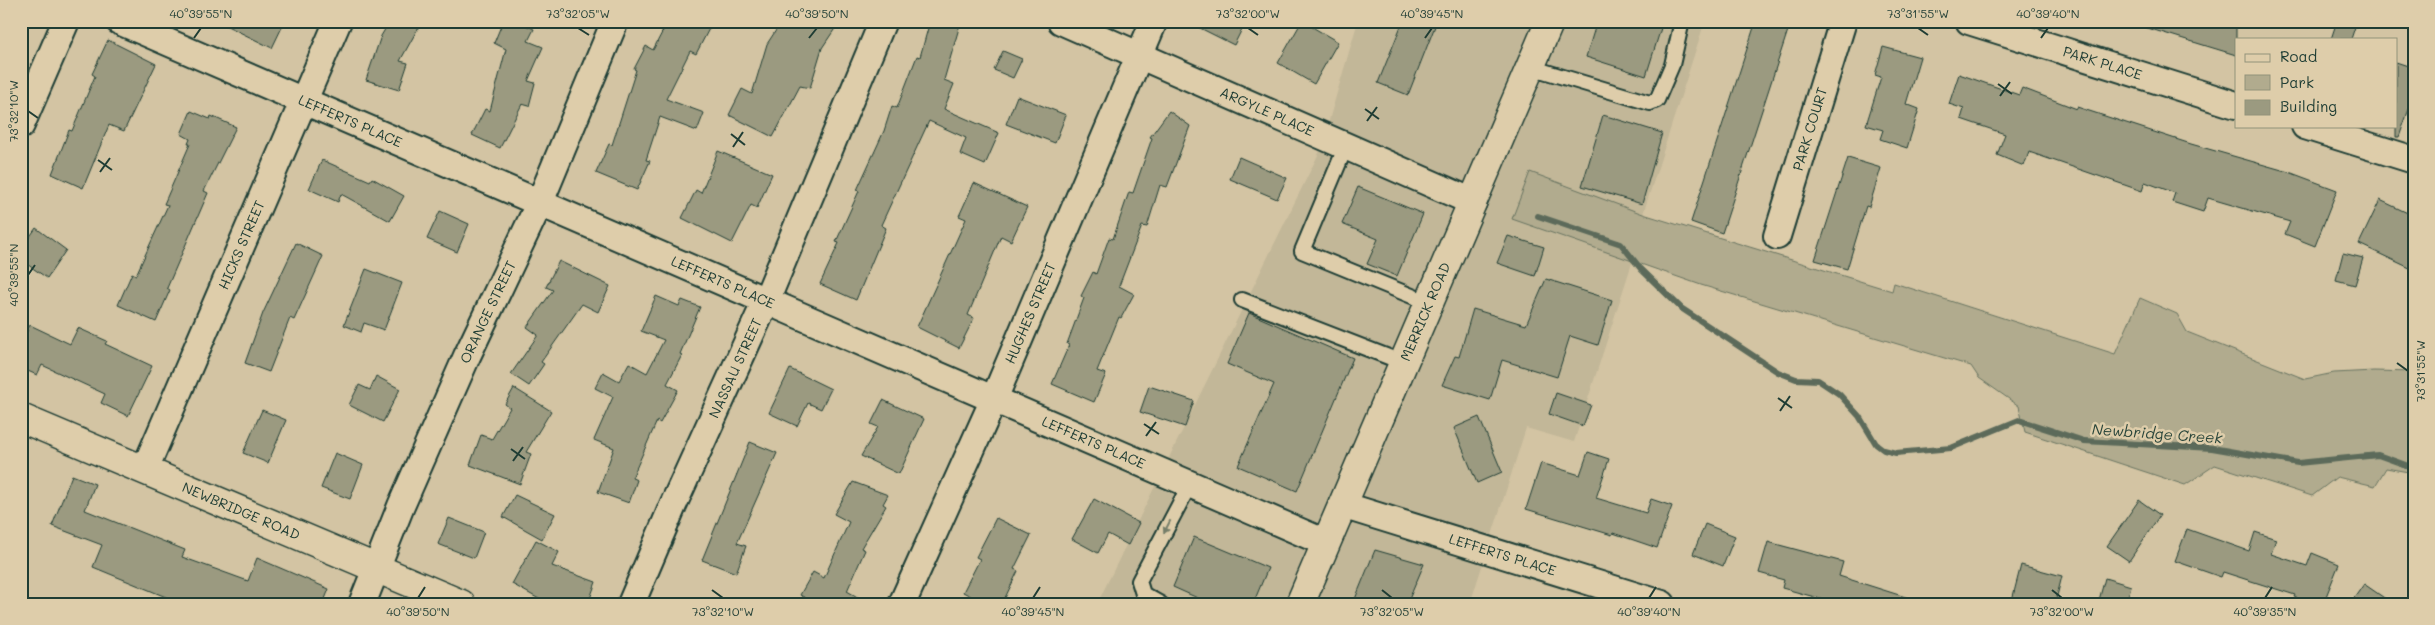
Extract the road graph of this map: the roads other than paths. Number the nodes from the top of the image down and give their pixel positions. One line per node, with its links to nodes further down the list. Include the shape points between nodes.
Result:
1 (66, 21): 16 (street)
2 (119, 21): 14 (street, LEFFERTS PLACE)
3 (338, 21): 14 (street, HICKS STREET)
4 (615, 21): 20 (street, ORANGE STREET)
5 (883, 21): 24 (street, NASSAU STREET)
6 (1061, 21): 12 (street, ARGYLE PLACE)
7 (1154, 21): 12 (street, HUGHES STREET)
8 (1550, 21): 13 (main road, MERRICK ROAD)
9 (1682, 21): 13 (lane, via 1672,65 1657,100 1650,103)
10 (1843, 21): 22 (street, PARK COURT)
11 (1969, 21): 15 (street, PARK PLACE)
12 (1140, 55): 18 (street, ARGYLE PLACE); 27 (street, HUGHES STREET)
13 (1530, 68): 21 (main road, MERRICK ROAD)
14 (304, 100): 20 (street, LEFFERTS PLACE); 29 (street, HICKS STREET)
15 (2235, 105)
16 (23, 118)
17 (2311, 128): 19 (street)
18 (1346, 146): 21 (street, ARGYLE PLACE); 25 (lane, via 1302,251)
19 (2414, 160)
20 (540, 202): 24 (street, LEFFERTS PLACE); 33 (street, ORANGE STREET, via 463,365)
21 (1473, 202): 25 (main road, MERRICK ROAD)
22 (1777, 236)
23 (1242, 300): 26 (lane)
24 (766, 301): 27 (street, LEFFERTS PLACE); 36 (street, NASSAU STREET)
25 (1429, 303): 26 (main road, MERRICK ROAD)
26 (1404, 363): 31 (main road, MERRICK ROAD)
27 (994, 399): 30 (street, LEFFERTS PLACE); 37 (street, HUGHES STREET)
28 (21, 418): 29 (main road, NEWBRIDGE ROAD)
29 (145, 469): 33 (main road, NEWBRIDGE ROAD)
30 (1190, 484): 32 (street, LEFFERTS PLACE); 38 (lane, one-way to 38, via 1139,581 1143,594)
31 (1342, 506): 32 (main road, MERRICK ROAD); 40 (street, LEFFERTS PLACE)
32 (1326, 543): 39 (main road, MERRICK ROAD)
33 (376, 568): 34 (street, ORANGE STREET); 35 (main road, NEWBRIDGE ROAD)
34 (362, 604)
35 (461, 604)
36 (631, 604)
37 (902, 604)
38 (1161, 604)
39 (1300, 604)
40 (1662, 604)

